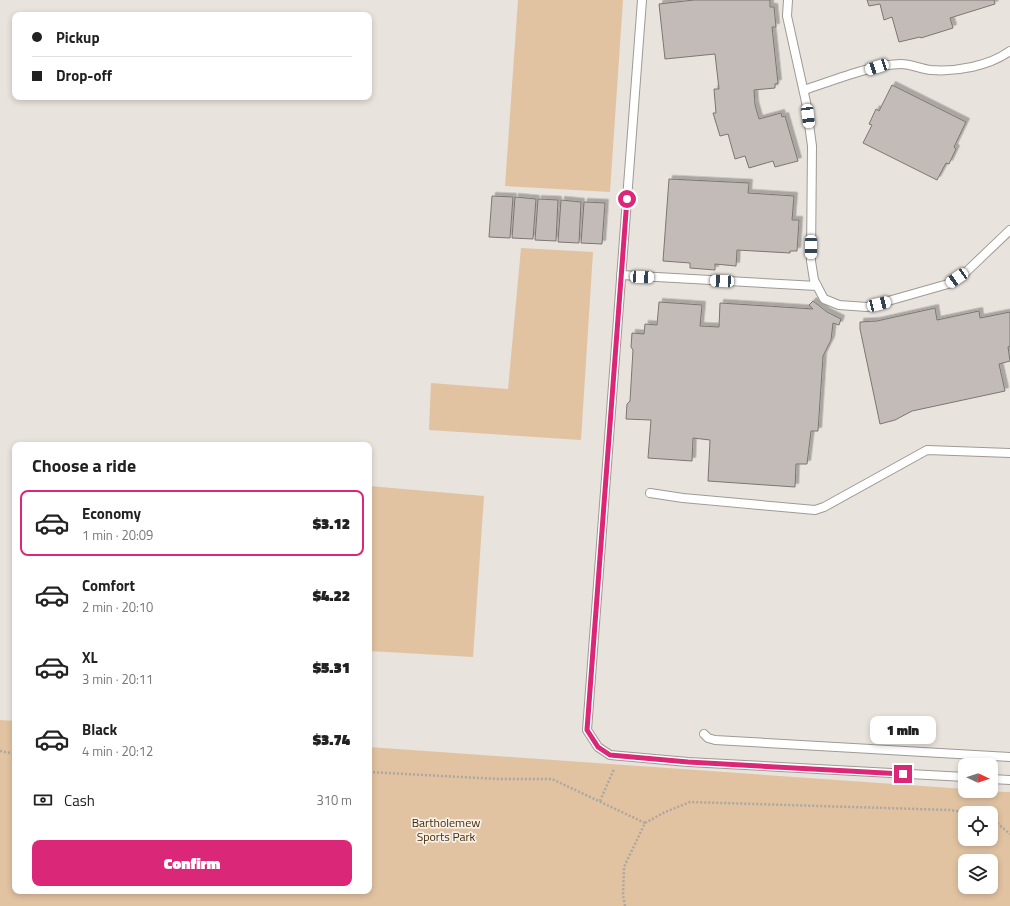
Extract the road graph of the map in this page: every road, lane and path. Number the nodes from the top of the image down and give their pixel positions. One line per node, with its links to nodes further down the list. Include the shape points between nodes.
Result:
1 (642, 0): 6 (lane)
2 (788, 0): 4 (lane, via 786,16)
3 (1010, 51): 4 (lane, via 1001,58 962,70 930,70 902,64 877,67)
4 (804, 90): 7 (lane, via 812,146 811,261)
5 (1010, 230): 7 (lane, via 966,272 948,284 898,300 867,308 839,305 824,299)
6 (621, 275): 7 (lane); 13 (lane, via 587,730 598,747 610,755)
7 (817, 286)
8 (1010, 453): 9 (lane, via 927,450 815,510)
9 (650, 493)
10 (704, 734): 14 (lane, via 715,740)
11 (0, 751): 12 (path)
12 (12, 753)
13 (618, 756): 16 (lane); 19 (path)
14 (1010, 757)
15 (372, 772): 19 (path, via 498,779 552,779)
16 (958, 778)
17 (998, 779): 18 (lane)
18 (1010, 780)
19 (600, 801): 21 (path)
20 (958, 811): 21 (path, via 690,802)
21 (645, 823): 24 (path, via 624,867)
22 (998, 824): 23 (path)
23 (1010, 834)
24 (625, 906)

